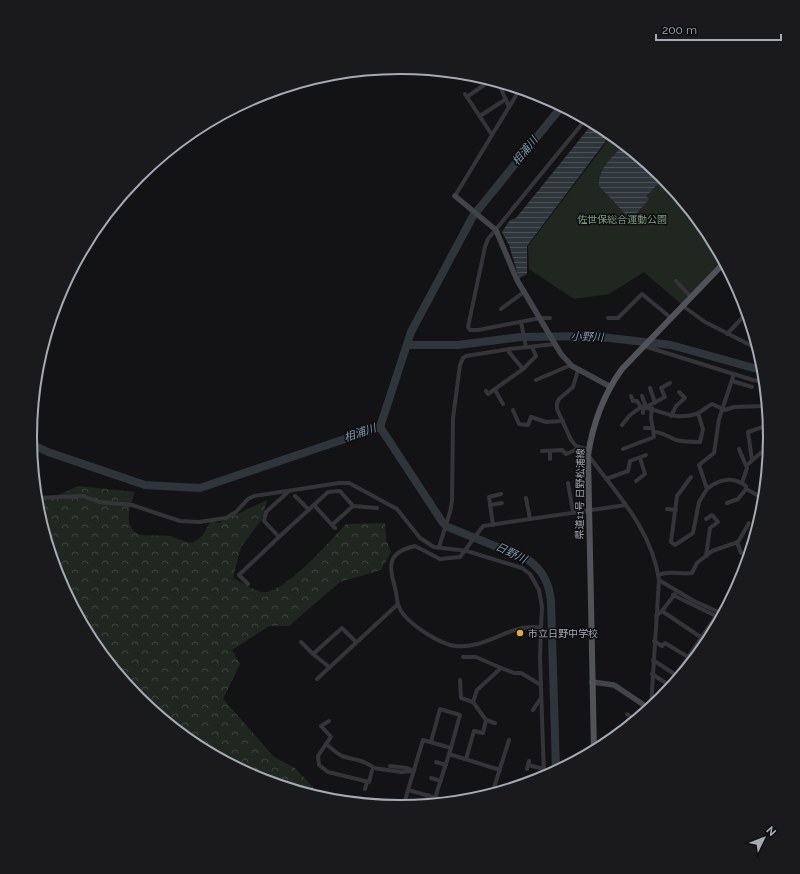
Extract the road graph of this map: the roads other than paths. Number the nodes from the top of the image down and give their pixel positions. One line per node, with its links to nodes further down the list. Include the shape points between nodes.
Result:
1 (484, 84): 6 (street, via 466,95)
2 (501, 88): 4 (street)
3 (517, 93): 5 (street)
4 (506, 99): 5 (street); 6 (street)
5 (509, 107): 8 (street)
6 (480, 116): 8 (street)
7 (582, 123): 10 (street)
8 (492, 135): 9 (street)
9 (456, 198): 10 (street)
10 (495, 229): 13 (street); 22 (street, via 485,247 468,327 470,330 478,330)
11 (720, 266): 14 (main road, 県道11号 日野松浦線)
12 (676, 281): 14 (street)
13 (524, 292): 16 (street); 21 (street)
14 (690, 295): 15 (main road, 県道11号 日野松浦線)
15 (682, 306): 20 (main road, 県道11号 日野松浦線); 23 (street)
16 (501, 309)
17 (743, 317): 23 (street)
18 (550, 318): 21 (street)
19 (608, 318): 20 (street, via 618,318 642,294)
20 (671, 318): 26 (main road, 県道11号 日野松浦線)
21 (541, 319): 22 (street); 24 (street)
22 (521, 322): 28 (street)
23 (726, 334): 27 (street)
24 (555, 343): 25 (street); 30 (street)
25 (532, 346): 28 (street); 31 (street, via 536,356)
26 (644, 346): 33 (street); 38 (main road, 県道11号 日野松浦線)
27 (752, 346)
28 (526, 347): 29 (street)
29 (510, 349): 31 (street, via 509,352); 106 (street, via 466,356 460,364 453,418 450,512)
30 (571, 365): 32 (street); 34 (street)
31 (523, 369): 41 (street)
32 (578, 370): 38 (street); 56 (street, via 573,387 557,403)
33 (734, 374): 35 (street); 36 (street)
34 (536, 380)
35 (732, 381): 40 (street); 51 (street)
36 (758, 381)
37 (670, 383): 46 (street, via 661,388 665,397)
38 (610, 386): 68 (main road, 県道11号 日野松浦線, via 595,418)
39 (650, 388): 46 (street)
40 (752, 388)
41 (495, 390): 42 (street, via 488,394); 47 (street)
42 (486, 391)
43 (679, 392): 55 (street, via 685,398 676,406)
44 (631, 396): 49 (street, via 633,401 637,401)
45 (642, 396): 49 (street)
46 (655, 403): 49 (street)
47 (503, 404)
48 (761, 406): 51 (street)
49 (643, 407): 50 (street); 53 (street); 57 (street, via 630,415)
50 (652, 408): 55 (street); 60 (street)
51 (722, 409): 54 (street, via 712,404); 80 (street, via 714,452 699,465)
52 (513, 410): 56 (street, via 519,424 528,425 532,417 546,422)
53 (643, 413)
54 (698, 413): 55 (street); 60 (street, via 703,429 700,442 676,440)
55 (671, 416)
56 (563, 421): 61 (street, via 572,440)
57 (622, 425)
58 (763, 427): 73 (street, via 748,432)
59 (645, 428): 60 (street)
60 (654, 430): 62 (street, via 654,437 651,439)
61 (580, 448): 67 (street, via 566,454); 68 (street)
62 (623, 449)
63 (739, 449): 74 (street)
64 (542, 451): 65 (street)
65 (550, 451): 67 (street); 71 (street)
66 (763, 451): 73 (street)
67 (564, 452): 72 (street)
68 (589, 453): 75 (street); 98 (main road, 県道11号 日野松浦線)
69 (646, 455): 70 (street)
70 (640, 458): 75 (street, via 630,461 628,471); 77 (street, via 645,474)
71 (550, 459)
72 (565, 459)
73 (752, 460): 74 (street)
74 (747, 465): 79 (street)
75 (606, 479): 92 (street)
76 (689, 479): 97 (street, via 677,496)
77 (636, 481)
78 (568, 483): 99 (street)
79 (742, 483): 80 (street, via 722,480); 81 (street)
80 (707, 489): 97 (street, via 698,502 693,533 675,545 671,542)
81 (746, 489): 84 (street); 89 (street, via 738,500)
82 (289, 491): 86 (street, via 254,496 226,518 198,522 180,521 132,505 99,502 83,496); 104 (street, via 266,512 264,521); 106 (street, via 349,483 397,509 420,538 434,547)
83 (501, 494): 91 (street, via 490,495)
84 (758, 495)
85 (296, 496): 96 (street)
86 (42, 498)
87 (526, 498): 100 (street)
88 (502, 503): 91 (street)
89 (727, 503)
90 (314, 505): 93 (street, via 328,492 340,491); 93 (street, via 334,527); 96 (street)
91 (490, 505): 103 (street)
92 (626, 505): 98 (street); 110 (street, via 642,529)
93 (353, 506): 94 (street)
94 (377, 508)
95 (667, 509): 97 (street)
96 (309, 510): 104 (street)
97 (676, 510)
98 (588, 511): 99 (street); 137 (main road, 県道11号 日野松浦線)
99 (573, 512): 100 (street)
100 (530, 519): 103 (street)
101 (706, 519): 109 (street, via 712,515 719,524 710,528)
102 (749, 523): 105 (street)
103 (492, 525): 107 (street, via 483,526)
104 (279, 537): 112 (street, via 239,575)
105 (737, 542): 108 (street); 109 (street)
106 (439, 547): 107 (street)
107 (468, 549): 115 (street, via 460,557 449,560 440,560 415,546 400,552 393,558 390,572); 120 (street, via 522,568 530,574 536,582 541,598)
108 (744, 554)
109 (706, 556): 110 (street, via 697,563 692,573 683,575 668,572)
110 (658, 575): 111 (street)
111 (659, 580): 113 (street); 119 (street)
112 (248, 584)
113 (676, 590): 114 (street); 117 (street)
114 (673, 595): 116 (street); 118 (street)
115 (398, 604): 120 (street, via 403,614 415,625 443,643 455,646 467,647 523,628); 125 (street)
116 (662, 611): 119 (street); 122 (street)
117 (718, 612)
118 (716, 616)
119 (656, 617): 123 (street)
120 (541, 626): 139 (street)
121 (708, 629): 122 (street)
122 (702, 638): 126 (street)
123 (654, 641): 129 (street, via 662,646 665,643); 130 (street)
124 (301, 642): 127 (street)
125 (356, 642): 127 (street, via 342,628); 131 (street)
126 (692, 652)
127 (313, 654): 131 (street)
128 (463, 657): 132 (street, via 476,657)
129 (689, 657)
130 (653, 660): 133 (street); 134 (street)
131 (329, 667): 135 (street)
132 (501, 668): 139 (street, via 521,673); 142 (street, via 477,690)
133 (652, 674): 138 (street); 141 (street)
134 (675, 674)
135 (317, 679)
136 (460, 680): 142 (street, via 461,698)
137 (592, 682): 143 (street, via 614,685); 153 (main road, 県道11号 日野松浦線)
138 (667, 683)
139 (541, 685): 140 (street)
140 (541, 697): 144 (street); 162 (street)
141 (650, 700)
142 (473, 702): 147 (street)
143 (645, 705)
144 (533, 710)
145 (627, 714): 146 (street)
146 (631, 717)
147 (486, 720): 149 (street); 156 (street, via 483,733 474,731)
148 (329, 721): 152 (street, via 321,726 331,737)
149 (495, 723)
150 (509, 740): 163 (street)
151 (431, 742): 154 (street); 154 (street, via 440,709 460,715); 164 (street, via 423,740)
152 (326, 744): 161 (street, via 342,756 363,760); 167 (street, via 318,756 322,768 328,772)
153 (594, 744)
154 (451, 748): 155 (street)
155 (449, 754): 156 (street); 158 (street)
156 (466, 759): 163 (street)
157 (436, 762): 158 (street)
158 (446, 765): 166 (street)
159 (528, 765): 162 (street)
160 (390, 766): 164 (street)
161 (373, 767): 164 (street); 167 (street)
162 (544, 769)
163 (500, 770): 168 (street)
164 (414, 771): 170 (street)
165 (431, 778): 166 (street)
166 (441, 781): 172 (street)
167 (367, 782): 169 (street)
168 (494, 788)
169 (365, 789)
170 (408, 790): 171 (street); 173 (street)
171 (428, 796): 172 (street)
172 (435, 798)
173 (405, 800)

